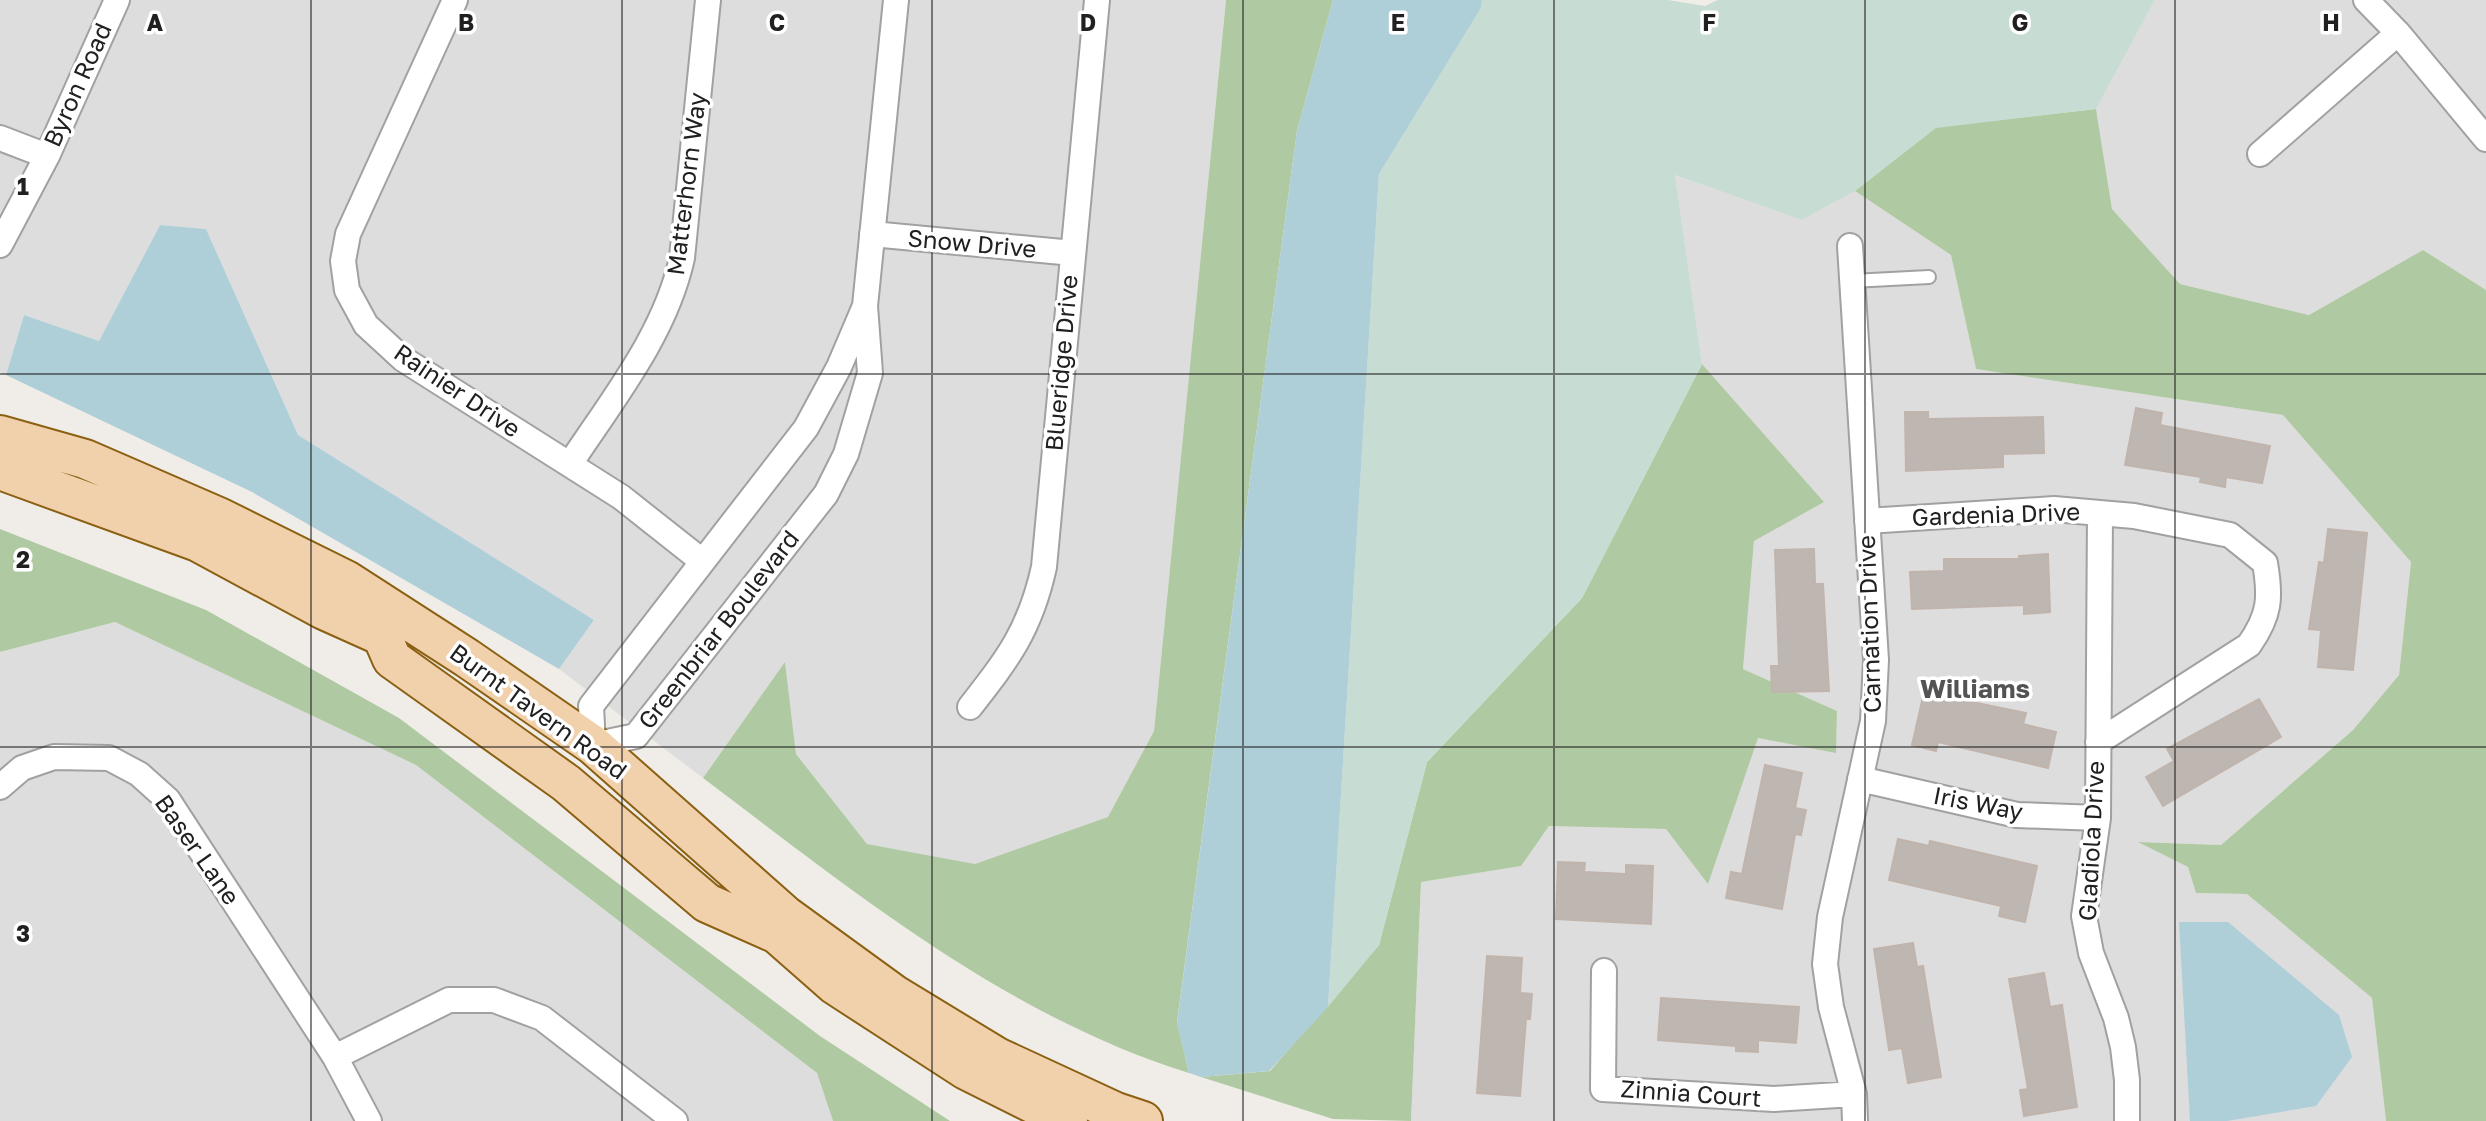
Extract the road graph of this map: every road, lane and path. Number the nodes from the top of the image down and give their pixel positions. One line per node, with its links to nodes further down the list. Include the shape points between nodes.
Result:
1 (117, 0): 11 (street, Byron Road)
2 (455, 0): 20 (street, Rainier Drive, via 348,234 343,261 347,290 366,325 402,359)
3 (708, 0): 20 (street, Matterhorn Way, via 682,258 674,293 644,351)
4 (896, 0): 12 (street, Greenbriar Boulevard)
5 (1097, 0): 15 (street, Blueridge Drive)
6 (2365, 0): 7 (street)
7 (2398, 33): 8 (street); 10 (street)
8 (2484, 132)
9 (0, 138): 11 (street)
10 (2260, 154)
11 (47, 156): 13 (street, Byron Road)
12 (872, 234): 15 (street, Snow Drive); 18 (street, Greenbriar Boulevard)
13 (0, 245)
14 (1850, 246): 17 (street, Carnation Drive)
15 (1073, 253): 26 (street, Blueridge Drive, via 1044,566 1035,606 1006,660)
16 (1929, 277): 17 (lane)
17 (1852, 281): 23 (street, Carnation Drive)
18 (865, 306): 24 (street, Greenbriar Boulevard, via 806,428); 28 (street, Greenbriar Boulevard, via 870,373 846,454 826,494 636,736)
19 (0, 435): 28 (main road, Burnt Tavern Road, via 85,459 221,517 346,580)
20 (570, 464): 24 (street, Rainier Drive, via 621,497)
21 (0, 470): 25 (main road, via 198,542)
22 (2099, 513): 23 (street, Gardenia Drive, via 2054,509); 27 (street, Gladiola Drive); 27 (street, Gardenia Drive, via 2230,535 2266,562 2270,594 2264,624 2249,645)
23 (1867, 521): 29 (street, Carnation Drive, via 1876,660 1873,722)
24 (702, 561): 28 (street, Greenbriar Boulevard, via 591,706)
25 (382, 636): 28 (main road, via 404,642 557,745); 32 (main road, Burnt Tavern Road, via 392,659 566,783 707,903)
26 (970, 707)
27 (2098, 742): 31 (street, Gladiola Drive)
28 (593, 746): 32 (main road, via 611,794); 39 (main road, Burnt Tavern Road, via 785,915 895,995 997,1057)
29 (1860, 779): 31 (street, Iris Way, via 2017,815); 35 (street, Carnation Drive, via 1830,917 1825,964 1831,1007)
30 (0, 788): 34 (street, Baser Lane, via 22,768 54,757 109,758 139,775 168,800)
31 (2098, 818): 41 (street, Gladiola Drive, via 2084,916 2091,953 2123,1047)
32 (777, 934): 38 (main road, Burnt Tavern Road, via 835,985 944,1056)
33 (1604, 971): 35 (street, Zinnia Court, via 1603,1089 1774,1099)
34 (335, 1057): 36 (street, Baser Lane); 37 (street, via 449,1000 495,1000 542,1018)
35 (1854, 1094): 40 (street, Carnation Drive)
36 (369, 1121)
37 (675, 1121)
38 (1068, 1121)
39 (1143, 1121)
40 (1855, 1121)
41 (2127, 1121)

